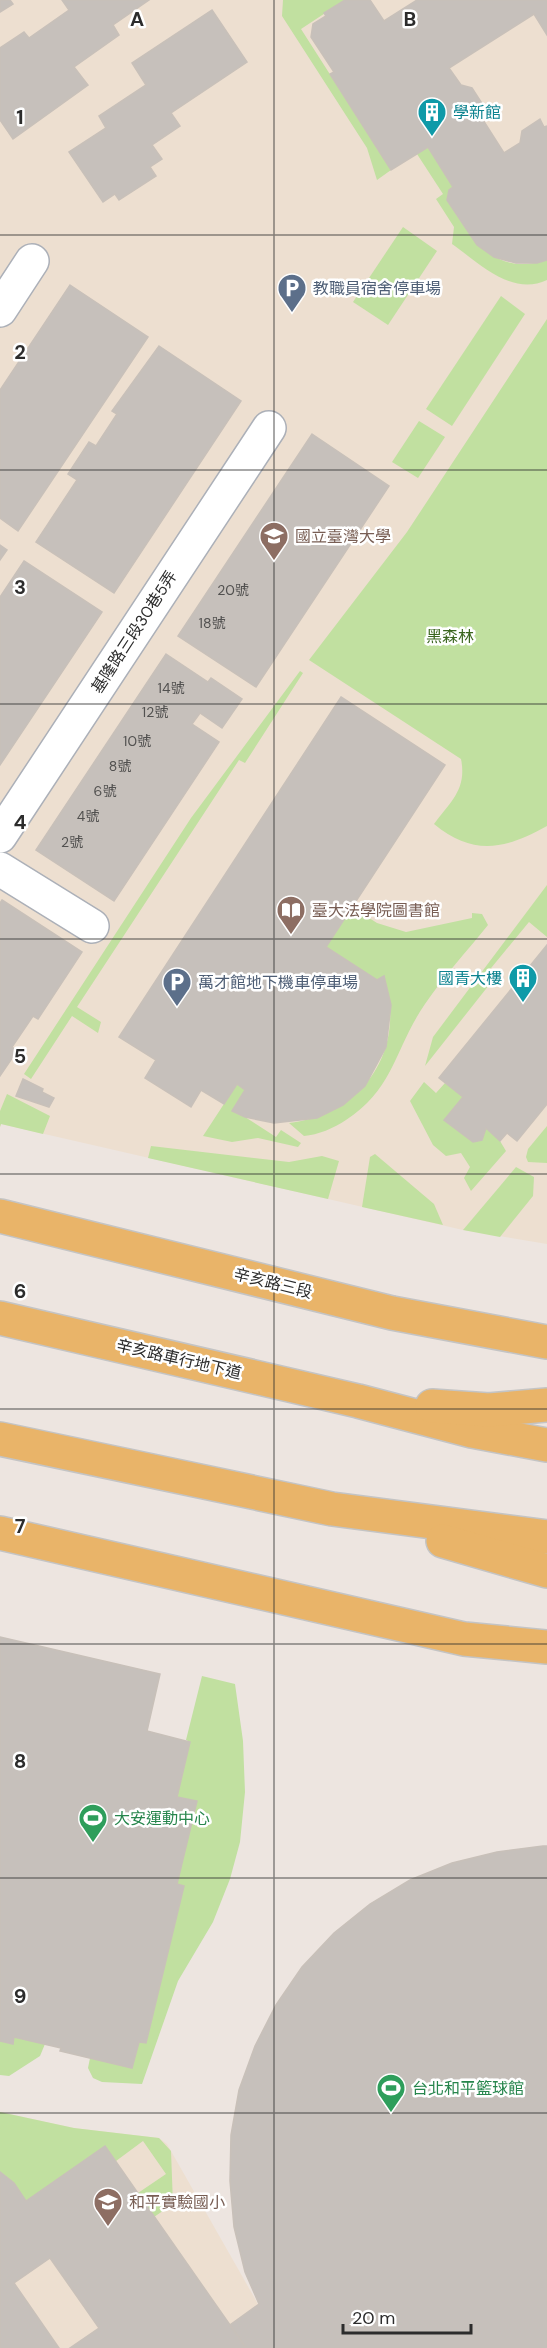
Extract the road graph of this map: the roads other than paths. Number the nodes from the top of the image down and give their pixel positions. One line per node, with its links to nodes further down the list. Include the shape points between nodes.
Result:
1 (32, 261): 2 (lane)
2 (0, 310)
3 (269, 428): 4 (lane, 基隆路三段30巷5弄)
4 (0, 836)
5 (0, 869): 6 (lane)
6 (92, 926)
7 (0, 1216): 9 (main road, 辛亥路三段, via 392,1313)
8 (0, 1318): 10 (main road, 辛亥路車行地下道)
9 (547, 1342)
10 (358, 1401): 11 (main road, via 489,1410); 13 (main road, via 472,1431)
11 (547, 1406)
12 (0, 1439): 14 (main road)
13 (547, 1445)
14 (332, 1509): 16 (main road); 17 (main road)
15 (0, 1533): 18 (main road, via 464,1639)
16 (547, 1537)
17 (547, 1571)
18 (547, 1647)

